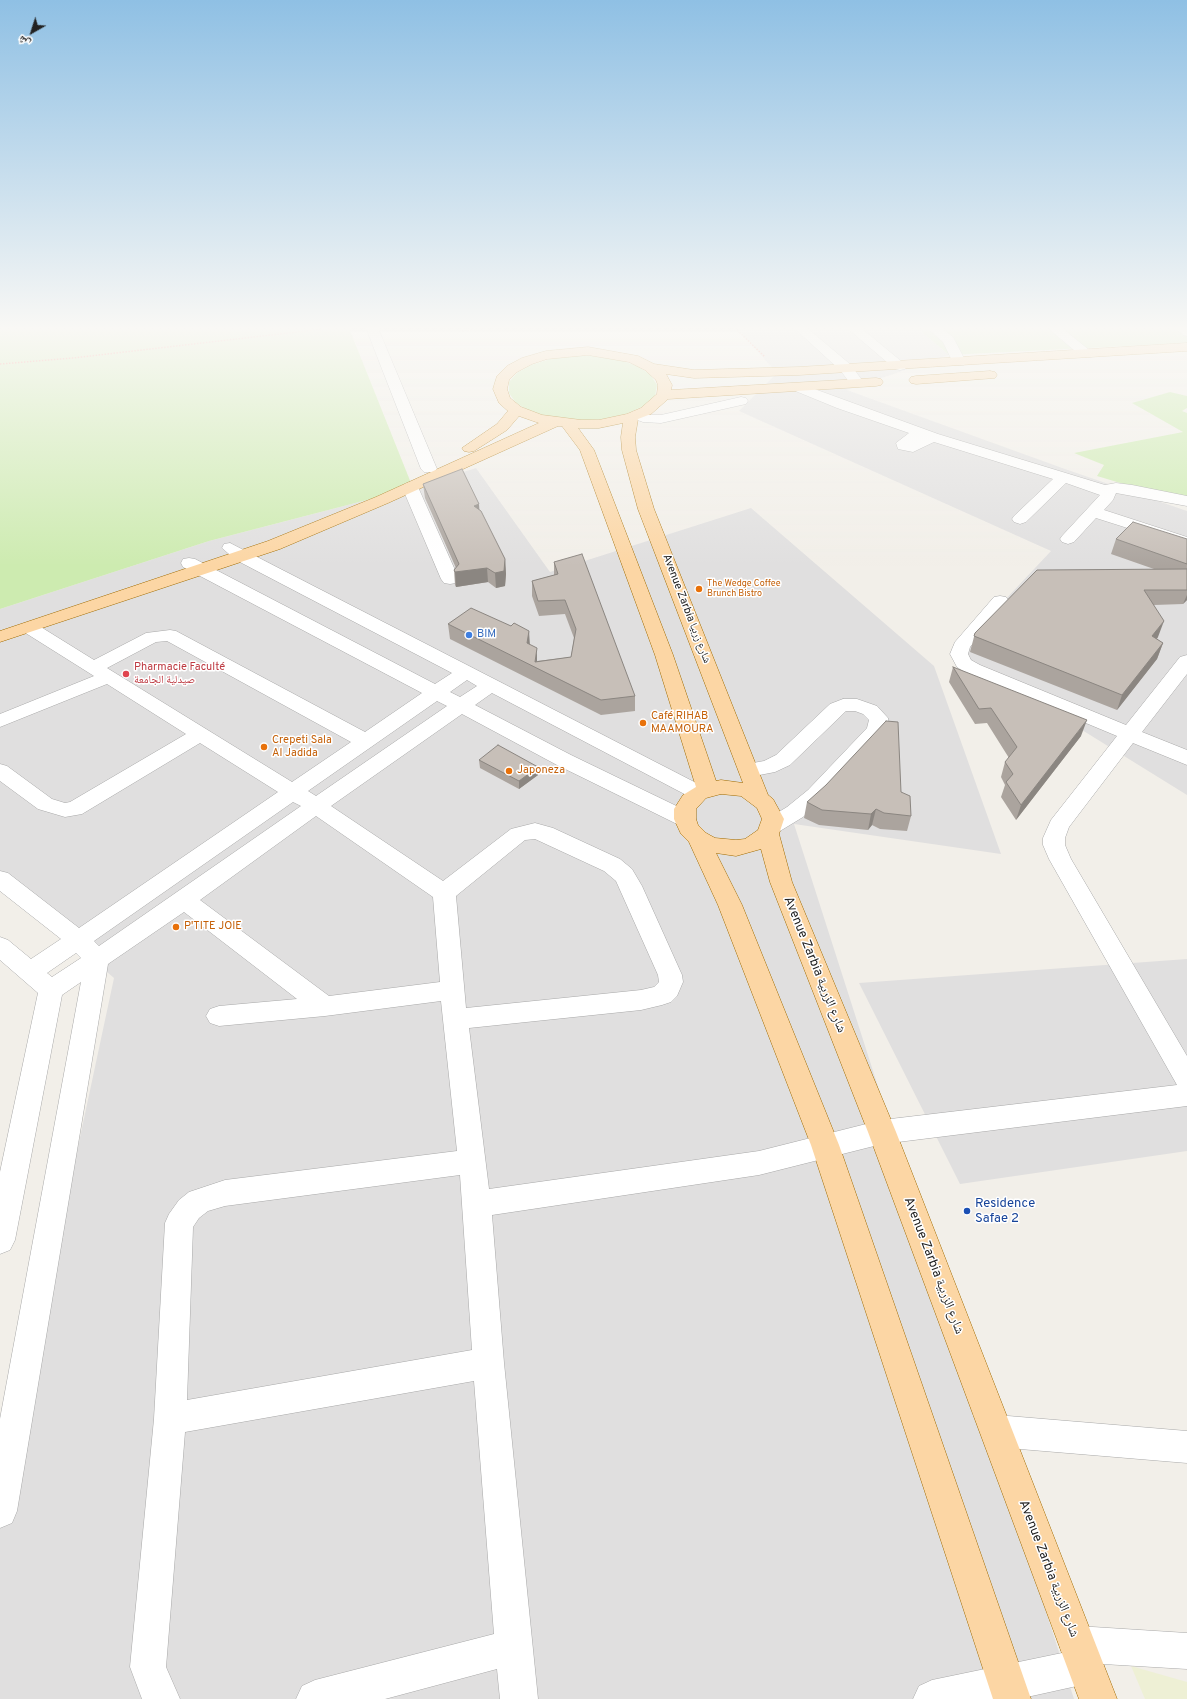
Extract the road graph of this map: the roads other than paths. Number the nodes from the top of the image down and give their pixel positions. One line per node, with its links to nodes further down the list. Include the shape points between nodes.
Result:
1 (405, 407): 9 (street)
2 (513, 407): 6 (main road)
3 (651, 407): 7 (main road)
4 (713, 407): 7 (street, via 661,419)
5 (847, 407): 10 (street)
6 (516, 410): 8 (main road, via 533,417); 9 (main road, via 502,427 491,435)
7 (634, 416): 8 (main road, via 599,424); 38 (main road, Avenue Zarbia شارع زربيا, via 628,437 629,450 646,509)
8 (561, 423): 11 (main road); 40 (main road, via 587,450 664,655)
9 (430, 468): 18 (main road)
10 (1063, 478): 12 (street); 15 (street)
11 (410, 487): 18 (main road, via 321,526); 20 (street)
12 (1104, 490): 13 (street, via 1132,490); 14 (street, via 1107,497)
13 (1187, 502)
14 (1094, 512): 16 (street); 17 (street)
15 (1020, 519)
16 (1068, 539)
17 (1187, 542)
18 (236, 552): 19 (main road); 27 (street)
19 (195, 567): 22 (main road); 23 (main road); 29 (street)
20 (450, 579)
21 (1000, 601): 34 (street, via 961,646 959,654 964,663)
22 (0, 624)
23 (30, 628): 24 (main road); 26 (street)
24 (0, 637)
25 (1184, 671): 34 (street)
26 (101, 672): 31 (street); 33 (street); 35 (street, via 152,637 170,635)
27 (466, 672): 28 (street); 29 (street)
28 (491, 685): 30 (street); 32 (street)
29 (435, 693): 30 (street); 35 (street)
30 (460, 706): 37 (street); 43 (street)
31 (0, 721)
32 (563, 722): 37 (street); 40 (street)
33 (200, 734): 39 (street, via 74,809 65,810 45,804); 41 (street)
34 (1131, 735): 36 (street); 57 (street, via 1059,825 1054,845)
35 (365, 741): 41 (street)
36 (1187, 758)
37 (564, 760): 44 (street)
38 (748, 770): 42 (main road, Avenue Zarbia شارع زربيا); 45 (street, via 768,767 783,760 843,705 857,705 870,710 878,718 879,723 875,731 814,795)
39 (0, 771)
40 (704, 791): 42 (main road, via 721,787 735,788); 44 (main road, via 690,800 685,810)
41 (292, 792): 43 (street); 50 (street)
42 (759, 798): 45 (main road, via 771,811 773,819)
43 (316, 806): 47 (street); 48 (street)
44 (692, 829): 45 (main road, via 709,844 736,848 760,841); 60 (main road, via 730,905)
45 (770, 830): 59 (main road, Avenue Zarbia شارع الزربية, via 781,882)
46 (0, 879): 50 (street)
47 (444, 893): 53 (street); 56 (street, via 519,834 535,831 545,833 612,865 624,875 671,982 662,995 641,1000)
48 (184, 900): 50 (street); 54 (street)
49 (0, 946): 51 (street)
50 (88, 950): 51 (street); 52 (street); 68 (street)
51 (30, 972): 52 (street)
52 (51, 990): 63 (street)
53 (452, 990): 54 (street); 56 (street)
54 (325, 1006): 55 (street)
55 (220, 1016)
56 (455, 1019): 61 (street)
57 (1187, 1079)
58 (1187, 1095): 59 (street)
59 (882, 1132): 60 (street); 66 (main road, Avenue Zarbia شارع الزربية)
60 (825, 1145): 62 (street, via 759,1163); 72 (main road)
61 (472, 1161): 62 (street); 65 (street, via 225,1193 199,1201 189,1209 179,1223)
62 (477, 1204): 64 (street)
63 (0, 1240)
64 (488, 1363): 65 (street); 69 (street)
65 (170, 1419): 73 (street, via 148,1667)
66 (996, 1432): 67 (street); 71 (main road, Avenue Zarbia شارع الزربية)
67 (1187, 1447)
68 (0, 1511)
69 (513, 1647): 74 (street); 75 (street)
70 (1187, 1651): 71 (street)
71 (1081, 1655): 72 (street); 77 (main road, Avenue Zarbia شارع الزربية)
72 (1009, 1691): 76 (street)
73 (161, 1699)
74 (315, 1699)
75 (519, 1699)
76 (932, 1699)
77 (1098, 1699)

